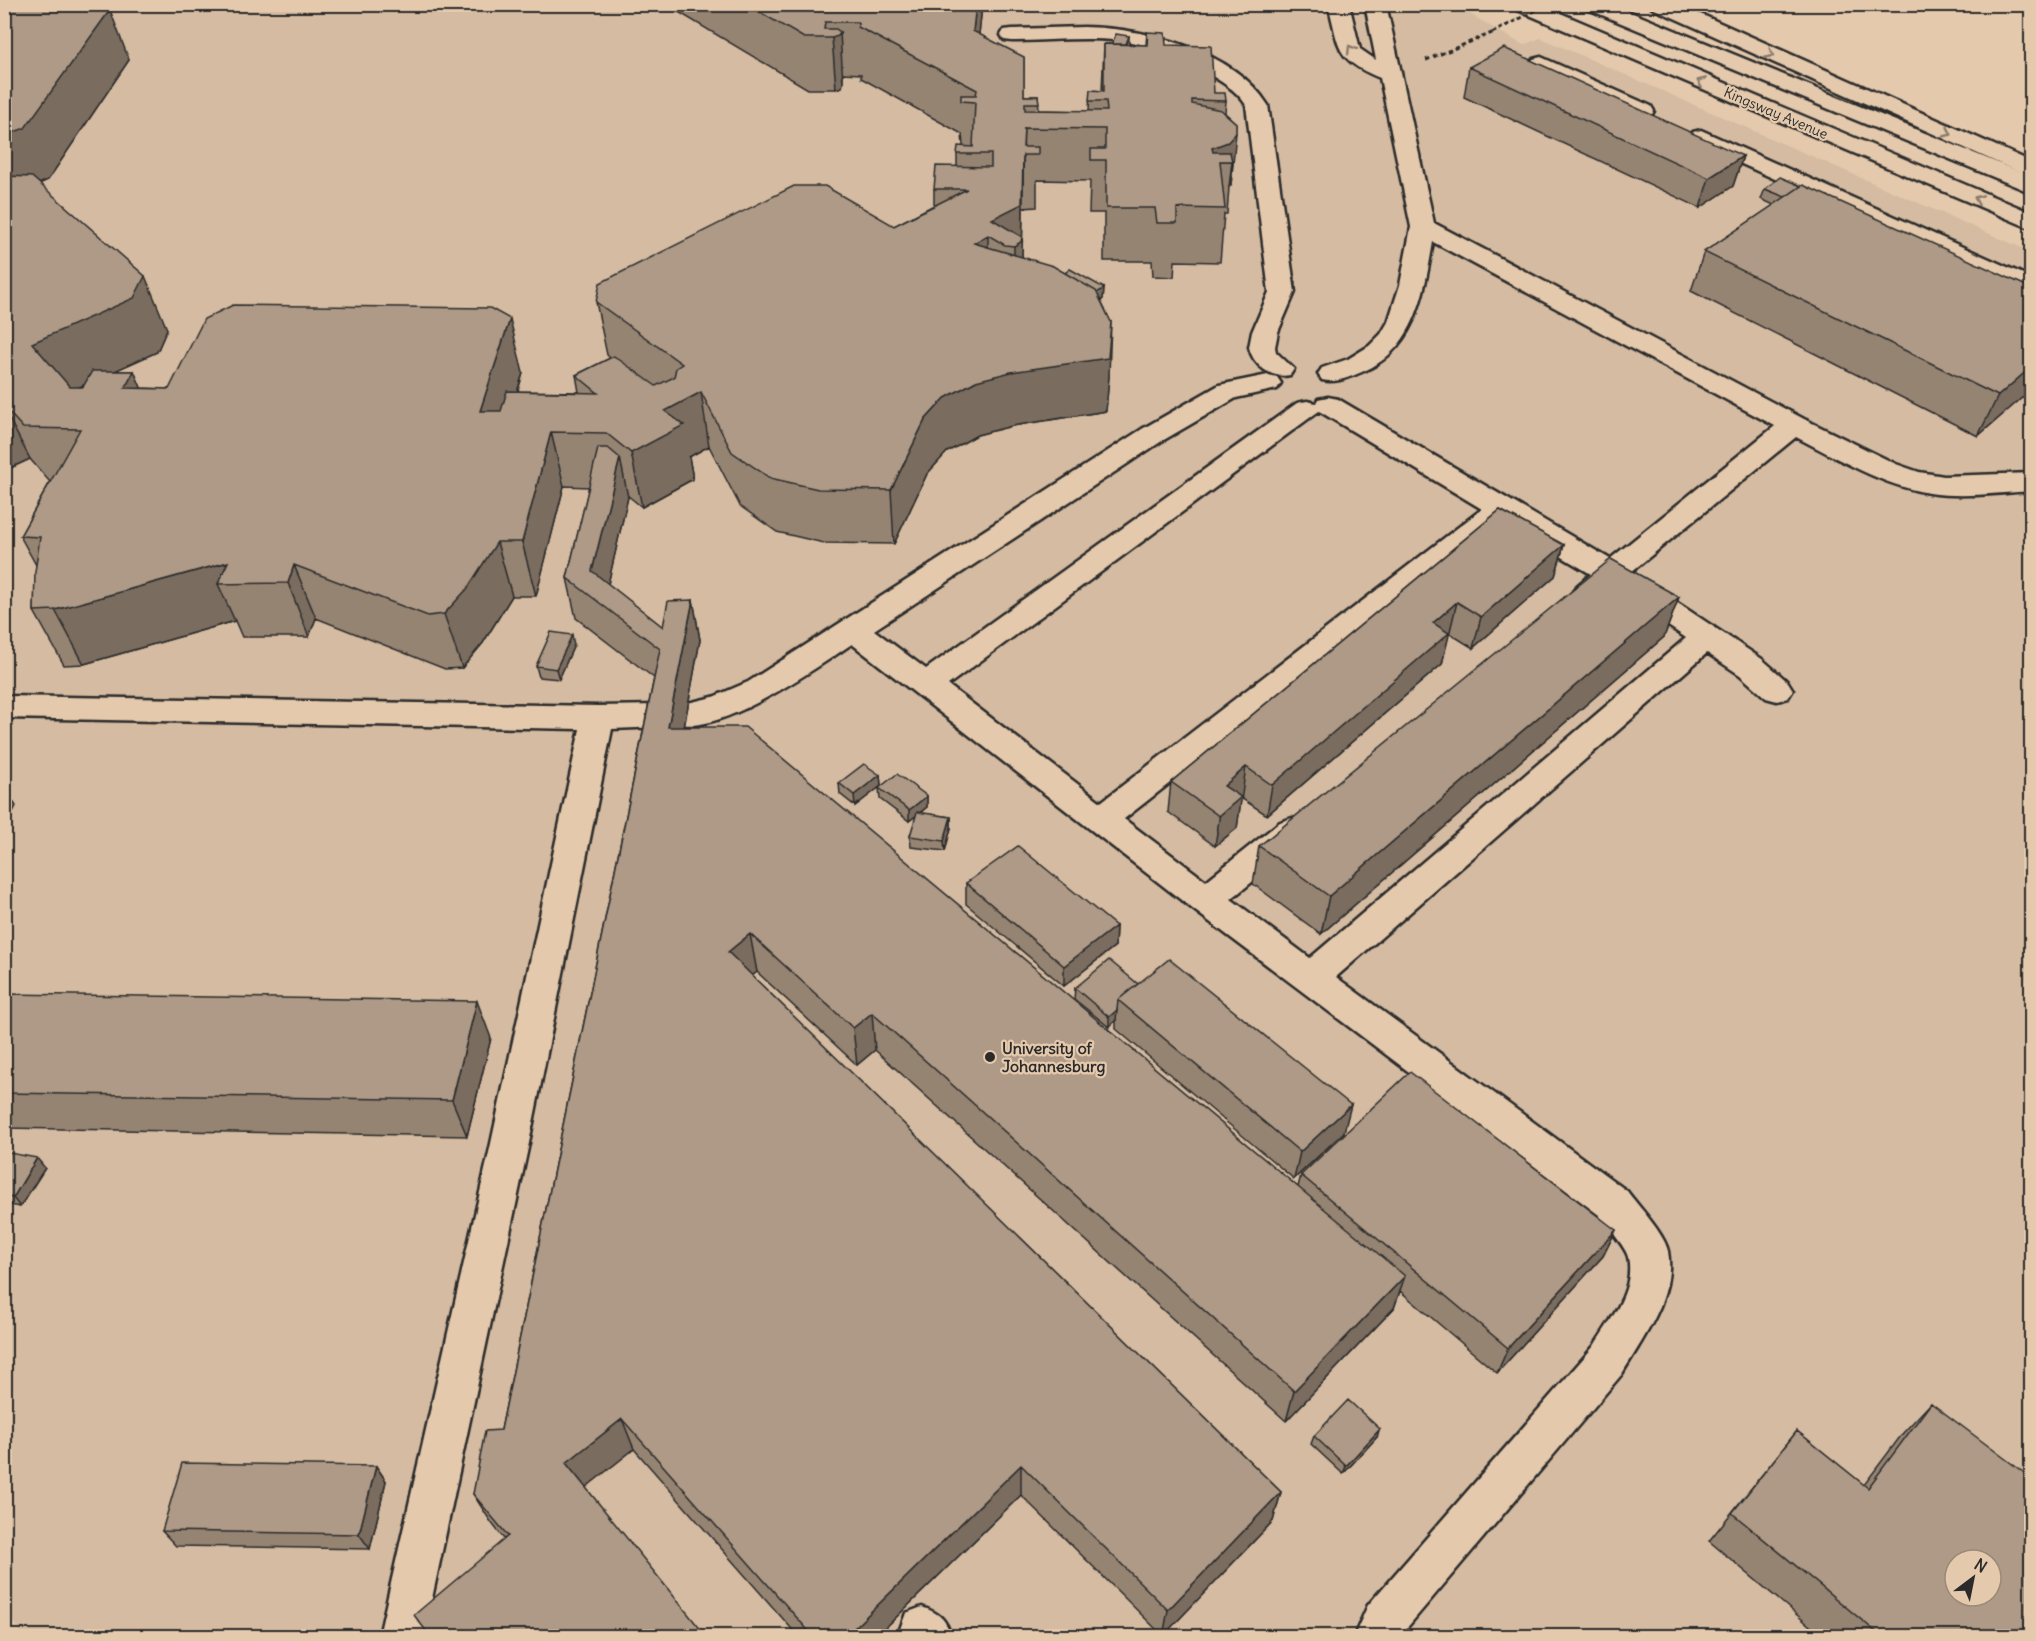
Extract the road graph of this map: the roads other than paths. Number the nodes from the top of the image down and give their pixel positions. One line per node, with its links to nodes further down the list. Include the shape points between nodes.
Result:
1 (1338, 4): 8 (main road, one-way to 1, via 1366,65 1349,51)
2 (1375, 4): 8 (main road)
3 (1520, 4): 13 (main road, Kingsway Avenue, one-way to 3)
4 (1592, 4): 12 (main road)
5 (1659, 4): 11 (main road, one-way to 11)
6 (1012, 35): 17 (main road, via 1104,35 1155,41 1222,73 1251,94 1257,105 1282,292 1261,346)
7 (1541, 64): 9 (main road)
8 (1389, 75): 14 (main road)
9 (1661, 119)
10 (1683, 129): 15 (main road)
11 (2031, 171)
12 (2031, 186)
13 (2031, 222)
14 (1423, 227): 16 (main road, via 1406,315 1393,339 1360,364); 19 (main road)
15 (2031, 288)
16 (1330, 374): 17 (main road, via 1306,366); 18 (main road, via 1340,391 1336,399)
17 (1274, 376): 18 (main road, via 1270,393 1278,401 1292,407); 24 (main road, via 1215,396)
18 (1318, 407): 21 (main road); 26 (main road)
19 (1794, 425): 20 (main road, via 1915,481 1954,485); 22 (main road)
20 (2031, 482)
21 (1502, 508): 22 (main road); 31 (main road)
22 (1611, 573): 23 (main road); 25 (main road)
23 (1565, 610)
24 (853, 629): 26 (main road); 29 (main road, via 759,690 719,708 674,715)
25 (1706, 637): 27 (main road); 33 (main road)
26 (926, 685): 31 (main road)
27 (1777, 690)
28 (4, 707): 29 (main road)
29 (598, 718): 34 (main road)
30 (1317, 811): 32 (main road)
31 (1102, 819): 32 (main road)
32 (1206, 900): 33 (main road)
33 (1311, 978): 35 (main road, via 1613,1203 1648,1251 1648,1286 1608,1360 1384,1621)
34 (401, 1636)
35 (1376, 1636)

